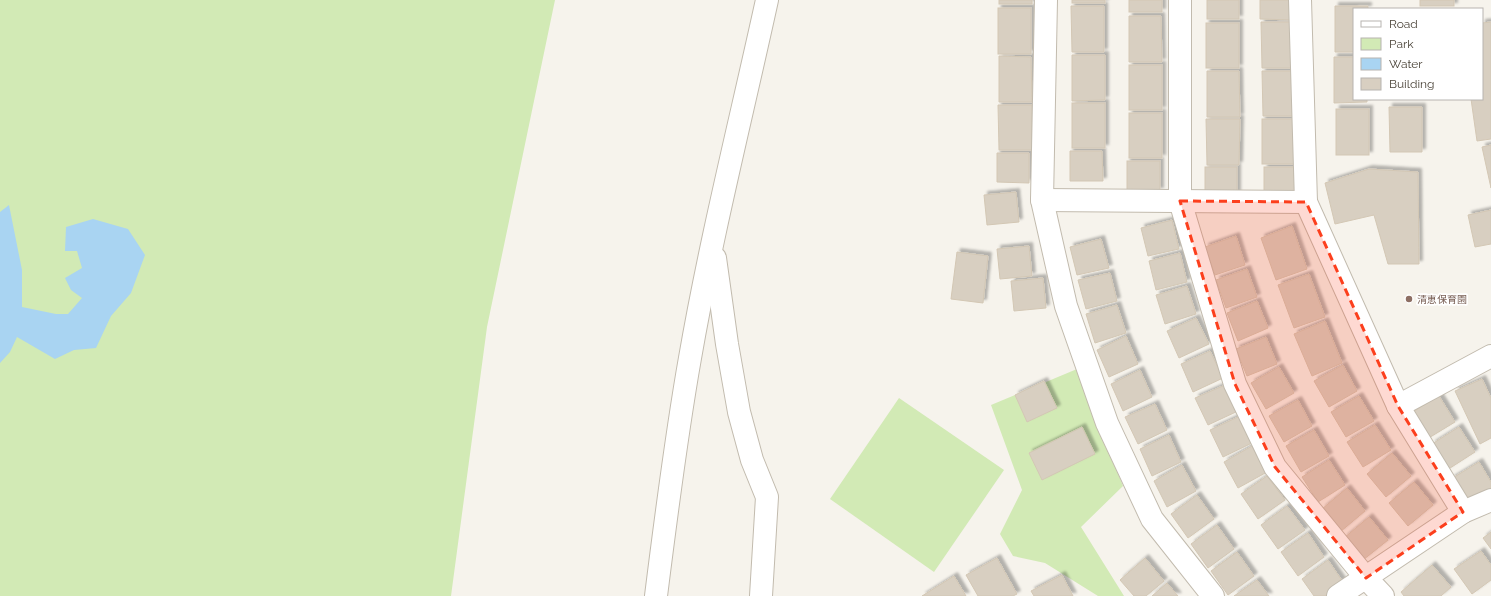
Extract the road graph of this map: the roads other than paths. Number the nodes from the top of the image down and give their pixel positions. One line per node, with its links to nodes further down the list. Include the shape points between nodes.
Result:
1 (767, 0): 8 (street)
2 (1046, 0): 5 (street)
3 (1180, 0): 6 (street)
4 (1300, 0): 7 (street)
5 (1042, 200): 6 (street); 16 (street, via 1066,306 1107,424 1152,519)
6 (1180, 201): 7 (street); 13 (street, via 1235,384 1275,467)
7 (1306, 202): 10 (street)
8 (712, 243): 14 (street, via 690,357); 15 (street, via 739,412 752,460 767,497)
9 (1491, 356): 10 (street)
10 (1398, 406): 12 (street)
11 (1491, 500): 12 (street)
12 (1463, 512): 13 (street)
13 (1366, 578): 17 (street); 18 (street)
14 (656, 596)
15 (761, 596)
16 (1213, 596)
17 (1338, 596)
18 (1383, 596)

